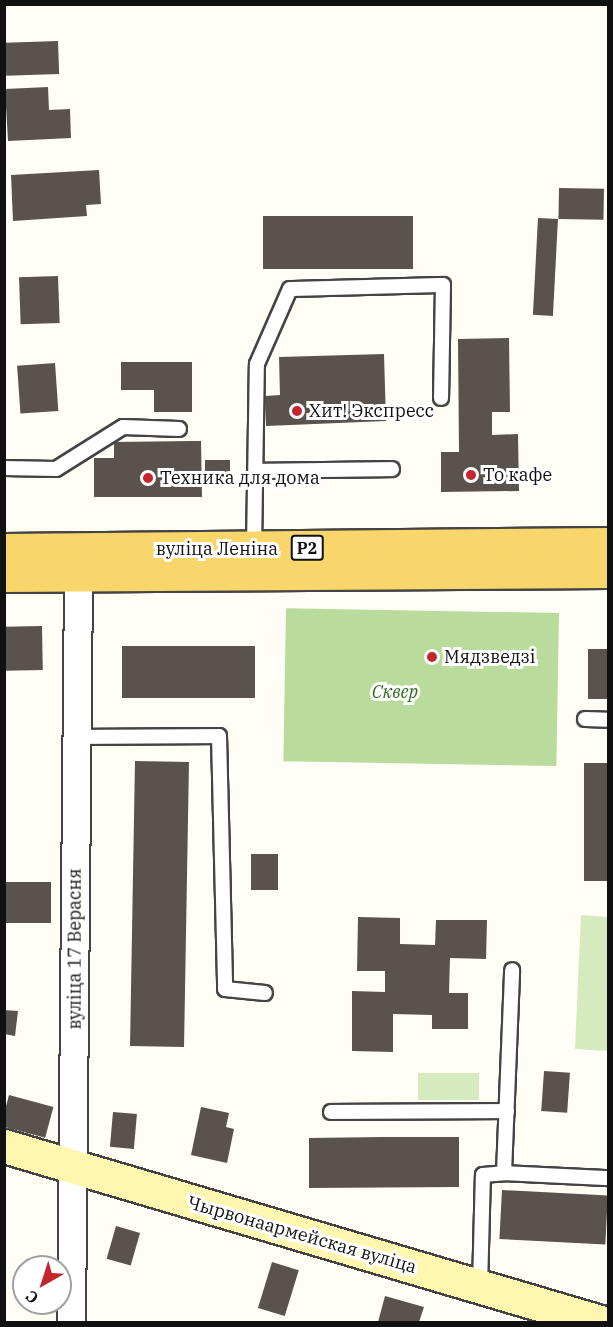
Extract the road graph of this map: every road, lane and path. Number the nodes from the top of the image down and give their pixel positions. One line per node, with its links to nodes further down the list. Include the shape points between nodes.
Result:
1 (441, 398): 5 (lane, via 443,285 290,290 257,364)
2 (179, 429): 3 (lane, via 123,427 56,469)
3 (4, 468)
4 (392, 469): 5 (lane)
5 (256, 471): 8 (lane)
6 (609, 544): 8 (main road, вуліца Леніна / Р2)
7 (4, 550): 9 (main road, вуліца Леніна / Р2)
8 (254, 561): 9 (main road, вуліца Леніна / Р2); 10 (main road, вуліца Леніна / Р2)
9 (78, 562): 11 (main road, вуліца Леніна / Р2); 14 (street, вуліца 17 Верасня)
10 (609, 571)
11 (4, 575)
12 (585, 719): 13 (lane)
13 (609, 720)
14 (77, 737): 16 (lane, via 219,736 225,989); 20 (street, вуліца 17 Верасня)
15 (512, 970): 17 (lane)
16 (266, 993)
17 (507, 1111): 18 (lane); 21 (lane)
18 (331, 1112)
19 (4, 1146): 20 (main road, Чырвонаармейская вуліца)
20 (73, 1166): 23 (main road, Чырвонаармейская вуліца); 24 (street, вуліца 17 Верасня)
21 (504, 1173): 22 (lane); 23 (lane, via 483,1175)
22 (609, 1178)
23 (480, 1287): 25 (main road, Чырвонаармейская вуліца)
24 (71, 1323)
25 (600, 1323)

